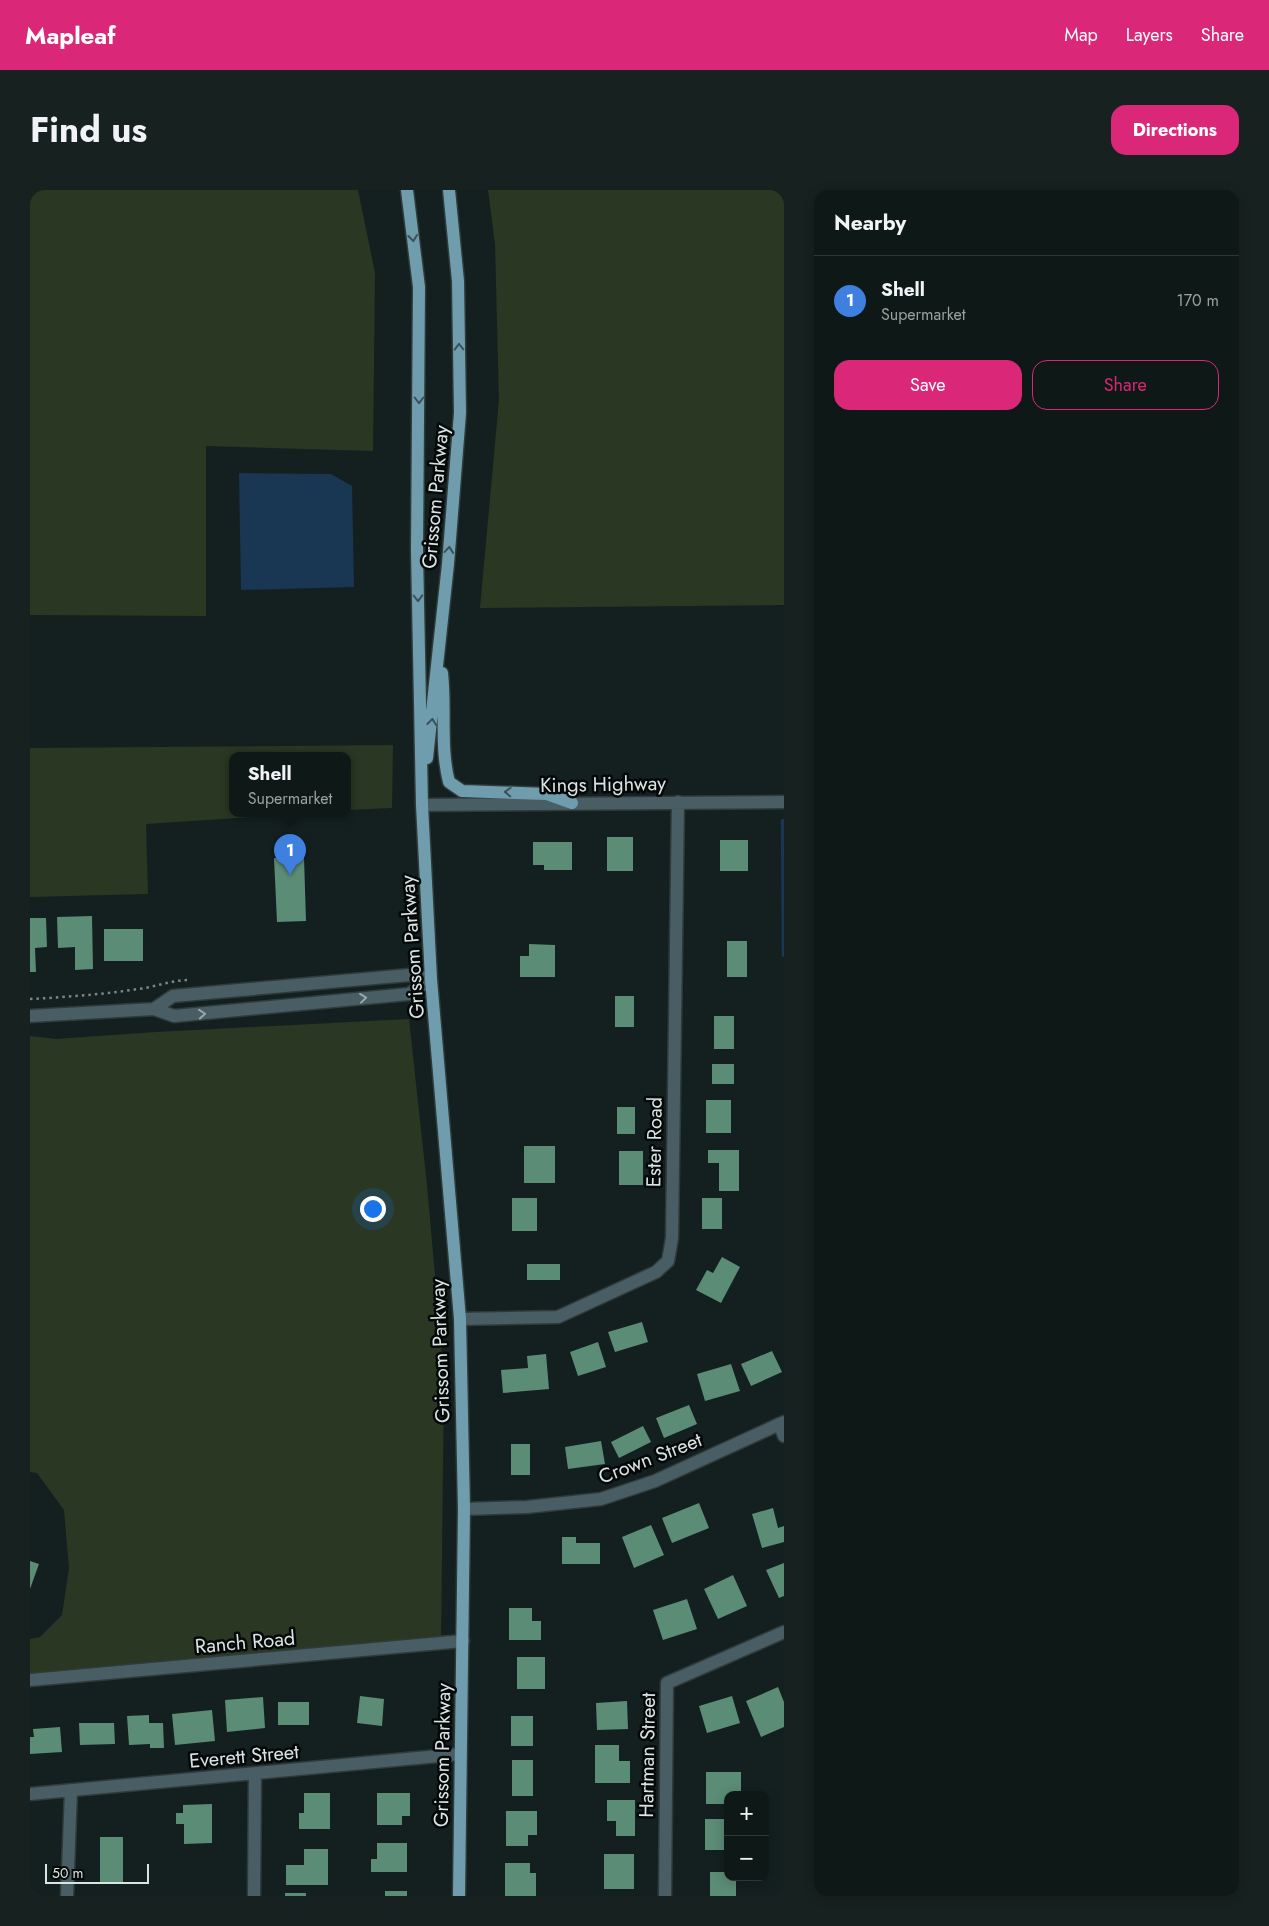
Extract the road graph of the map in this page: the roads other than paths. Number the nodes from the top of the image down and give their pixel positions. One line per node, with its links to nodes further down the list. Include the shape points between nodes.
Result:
1 (407, 190): 7 (main road, Grissom Parkway, one-way to 7, via 419,287 417,551)
2 (449, 190): 3 (main road, Grissom Parkway, one-way to 2, via 460,413 458,281)
3 (440, 651): 6 (main road, one-way to 3, via 547,794 462,790 449,782 445,768); 7 (main road, Grissom Parkway, one-way to 3)
4 (678, 802): 5 (street, Kings Highway); 6 (street, Kings Highway); 13 (street, Ester Road, via 672,1238 668,1261 656,1272 558,1316)
5 (784, 802)
6 (572, 803): 7 (street, Kings Highway)
7 (422, 805): 8 (main road, Grissom Parkway)
8 (432, 979): 9 (street, via 409,974); 10 (street, one-way to 8, via 409,994); 13 (main road, Grissom Parkway)
9 (279, 986): 10 (street); 11 (street, via 173,996)
10 (281, 1006): 11 (street, one-way to 10, via 174,1016)
11 (154, 1009): 12 (street)
12 (30, 1016)
13 (460, 1319): 15 (main road, Grissom Parkway)
14 (782, 1428): 15 (street, Crown Street, via 601,1499 527,1507)
15 (464, 1509): 17 (main road, Grissom Parkway)
16 (784, 1632): 26 (street, Hartman Street, via 667,1683)
17 (463, 1641): 18 (street, Ranch Road); 19 (main road, Grissom Parkway)
18 (30, 1680)
19 (460, 1754): 20 (street, Everett Street); 25 (main road, Grissom Parkway)
20 (255, 1774): 21 (street, Everett Street); 24 (street)
21 (71, 1790): 22 (street, Everett Street); 23 (street)
22 (30, 1794)
23 (67, 1896)
24 (254, 1896)
25 (459, 1896)
26 (665, 1896)

